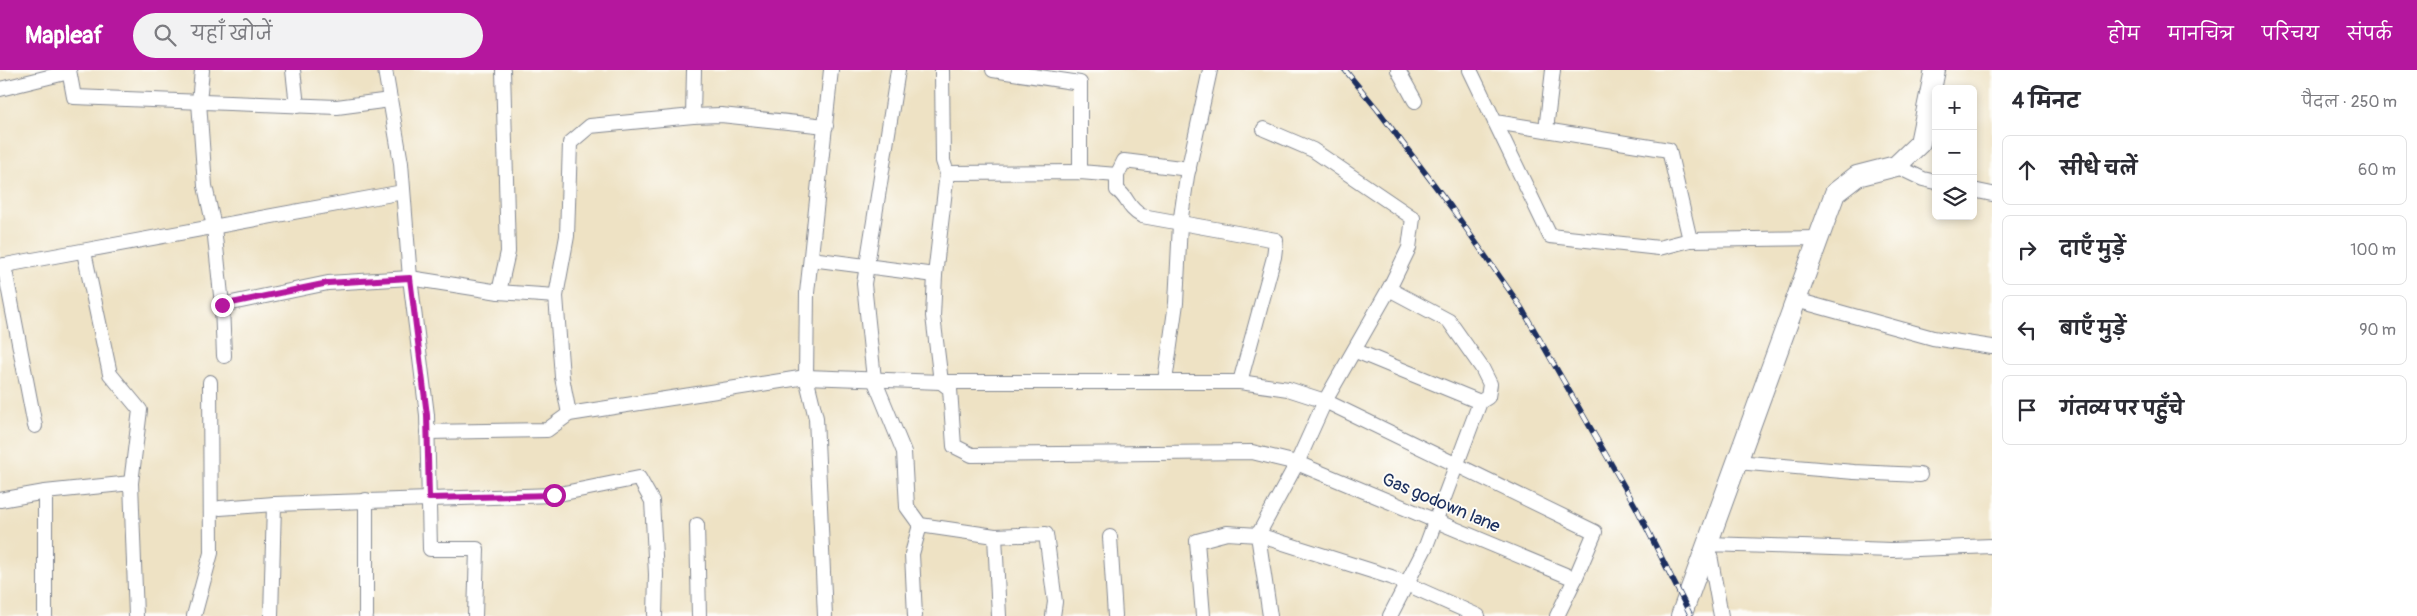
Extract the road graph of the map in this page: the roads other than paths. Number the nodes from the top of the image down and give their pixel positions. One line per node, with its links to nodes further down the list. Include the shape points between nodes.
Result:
1 (202, 70): 18 (street)
2 (293, 70): 20 (street)
3 (385, 70): 17 (street)
4 (503, 70): 46 (street, via 508,252)
5 (694, 70): 21 (street)
6 (831, 70): 23 (street)
7 (898, 70): 41 (street)
8 (942, 70): 29 (street, via 943,161)
9 (1210, 70): 27 (street)
10 (1398, 70): 19 (street)
11 (1470, 70): 22 (street)
12 (1553, 70): 25 (street)
13 (1935, 70): 26 (street, via 1920,143)
14 (69, 71): 16 (street); 18 (street, via 74,97)
15 (1001, 71): 28 (street, via 1080,83)
16 (0, 89)
17 (390, 100): 20 (street, via 337,107); 33 (street)
18 (199, 102): 20 (street); 36 (street, via 205,186)
19 (1415, 102)
20 (297, 106)
21 (693, 116): 23 (street, via 721,115); 47 (street, via 590,126 570,143 567,236)
22 (1495, 122): 25 (street); 38 (street, via 1550,236 1659,248)
23 (826, 126): 40 (street)
24 (1264, 130): 45 (street, via 1313,150 1413,218 1409,248)
25 (1546, 130): 38 (street, via 1668,150)
26 (1896, 166): 31 (street); 37 (street, via 1857,176 1835,193)
27 (1189, 169): 30 (street, via 1124,161); 35 (street)
28 (1080, 172): 29 (street); 30 (street)
29 (947, 173): 43 (street)
30 (1117, 174): 35 (street, via 1117,190 1124,194 1132,210 1142,216)
31 (1932, 181)
32 (1977, 191): 34 (street)
33 (403, 192): 36 (street); 44 (street)
34 (1992, 194)
35 (1180, 224): 58 (street, via 1176,303); 59 (street, via 1276,240)
36 (214, 227): 39 (street); 49 (street)
37 (1818, 238): 38 (street); 48 (street)
38 (1690, 240)
39 (84, 252): 42 (street); 69 (street, via 110,374 140,410)
40 (811, 259): 41 (street); 54 (street)
41 (867, 265): 43 (street); 55 (street, via 864,284)
42 (2, 266): 63 (street)
43 (935, 275): 57 (street, via 933,316)
44 (410, 278): 46 (street); 49 (street, via 328,283); 64 (street)
45 (1389, 289): 52 (street); 61 (street, via 1449,322 1455,329 1490,384 1488,397)
46 (499, 292): 47 (street)
47 (556, 296): 62 (street, via 562,377)
48 (1796, 300): 51 (street, via 1933,338); 65 (street)
49 (222, 305): 53 (street)
50 (1992, 342): 51 (street)
51 (1992, 347)
52 (1356, 351): 60 (street); 61 (street)
53 (224, 356)
54 (806, 377): 55 (street); 62 (street); 94 (street, via 816,418)
55 (874, 379): 57 (street); 78 (street, via 904,452 907,507)
56 (210, 382): 88 (street, via 211,553)
57 (942, 382): 58 (street); 66 (street, Gas godown lane, via 950,389 954,446 972,455 1252,452)
58 (1165, 382): 59 (street)
59 (1240, 382): 60 (street, via 1288,389)
60 (1325, 401): 66 (street); 67 (street)
61 (1480, 402): 67 (street)
62 (569, 414): 64 (street, via 547,430)
63 (35, 426)
64 (427, 432): 71 (street)
65 (1737, 462): 68 (street); 82 (street)
66 (1297, 463): 76 (street, Gas godown lane); 80 (street)
67 (1458, 465): 76 (street); 84 (street, via 1595,532)
68 (1920, 475)
69 (131, 482): 70 (street); 87 (street)
70 (46, 492): 72 (street); 86 (street)
71 (429, 498): 73 (street); 91 (street, via 430,548 477,549); 92 (street, via 554,495 639,478 652,501)
72 (0, 500)
73 (366, 500): 74 (street); 90 (street)
74 (274, 504): 75 (street); 89 (street)
75 (220, 508)
76 (1436, 522): 84 (street, Gas godown lane); 85 (street)
77 (697, 525): 93 (street)
78 (920, 526): 79 (street); 95 (street, via 912,554)
79 (995, 536): 96 (street); 97 (street, via 1046,534)
80 (1258, 536): 85 (street); 99 (street, via 1227,533 1198,541); 100 (street)
81 (1110, 537): 98 (street)
82 (1708, 544): 83 (street, via 1892,550); 104 (street); 105 (street)
83 (1992, 546)
84 (1575, 579): 103 (street)
85 (1407, 584): 101 (street); 102 (street)
86 (45, 616)
87 (136, 616)
88 (194, 616)
89 (271, 616)
90 (366, 616)
91 (474, 616)
92 (655, 616)
93 (699, 616)
94 (825, 616)
95 (915, 616)
96 (999, 616)
97 (1054, 616)
98 (1115, 616)
99 (1203, 616)
100 (1270, 616)
101 (1390, 616)
102 (1478, 616)
103 (1557, 616)
104 (1681, 616)
105 (1721, 616)

